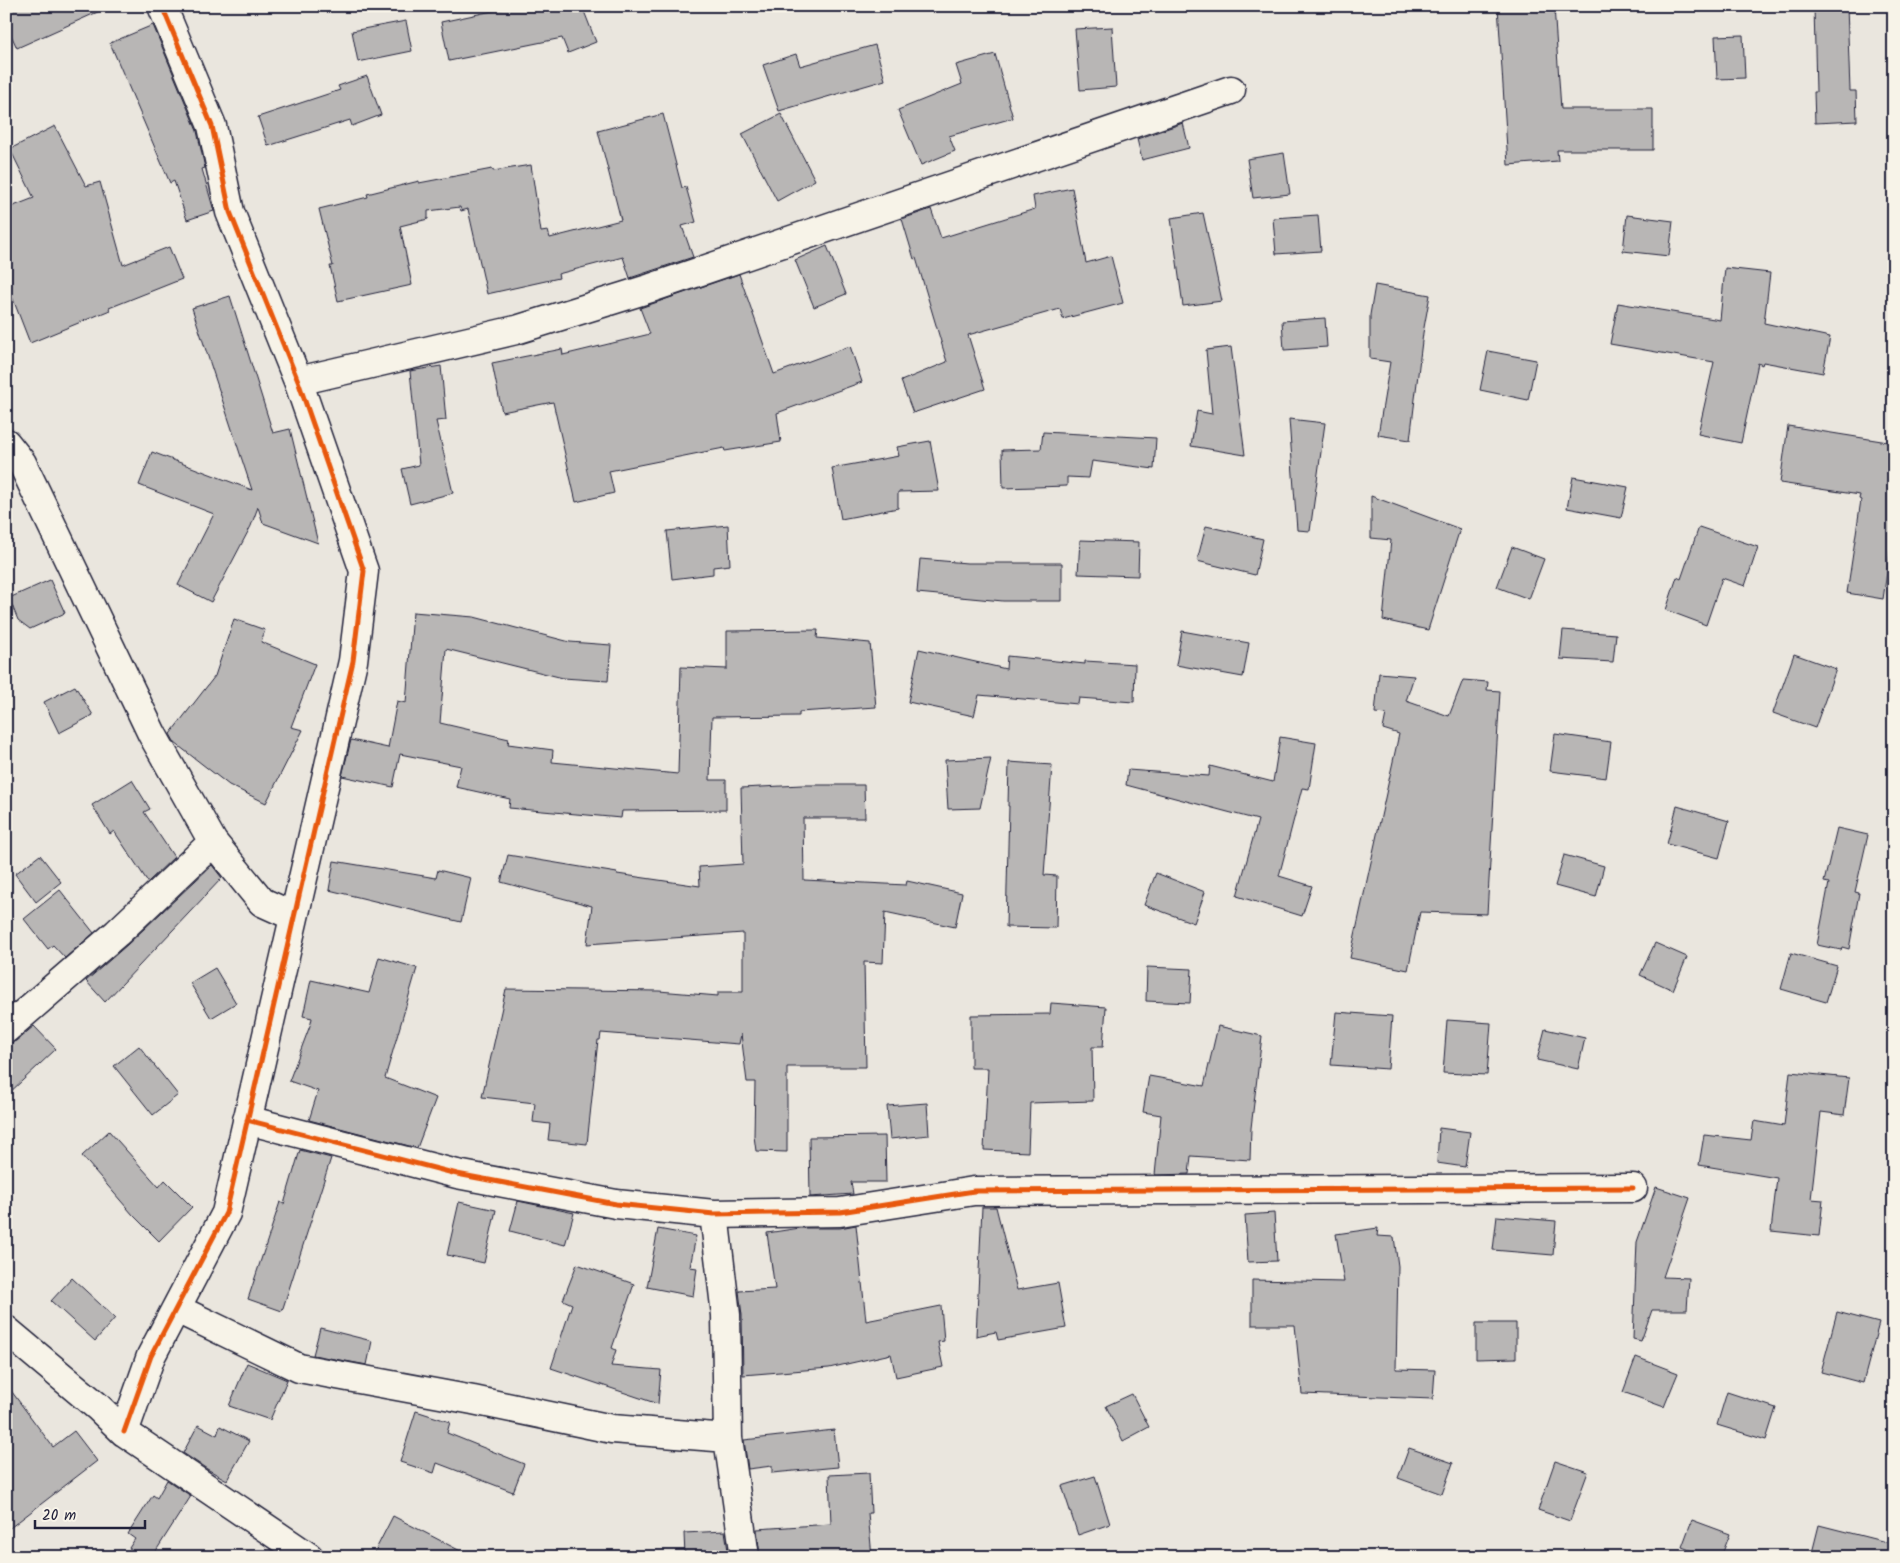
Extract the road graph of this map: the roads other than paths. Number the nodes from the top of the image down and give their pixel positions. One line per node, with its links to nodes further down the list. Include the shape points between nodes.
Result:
1 (162, 6): 3 (street, via 212,126 230,212)
2 (1231, 90): 3 (street, via 651,288 516,330)
3 (298, 381): 6 (street, via 364,571 353,660)
4 (6, 443): 5 (street, via 22,463 152,734)
5 (213, 842): 6 (street, via 262,902); 7 (street, via 117,933)
6 (293, 916): 8 (street)
7 (6, 1030)
8 (247, 1120): 10 (street, via 466,1175 616,1204); 11 (street, via 226,1213)
9 (1634, 1188): 10 (street, via 974,1191 840,1212)
10 (714, 1214): 14 (street, via 726,1316)
11 (177, 1309): 13 (street, via 151,1356); 14 (street, via 299,1368 612,1429)
12 (8, 1336): 13 (street, via 98,1407)
13 (124, 1432): 15 (street)
14 (728, 1438): 16 (street)
15 (309, 1557)
16 (745, 1557)

